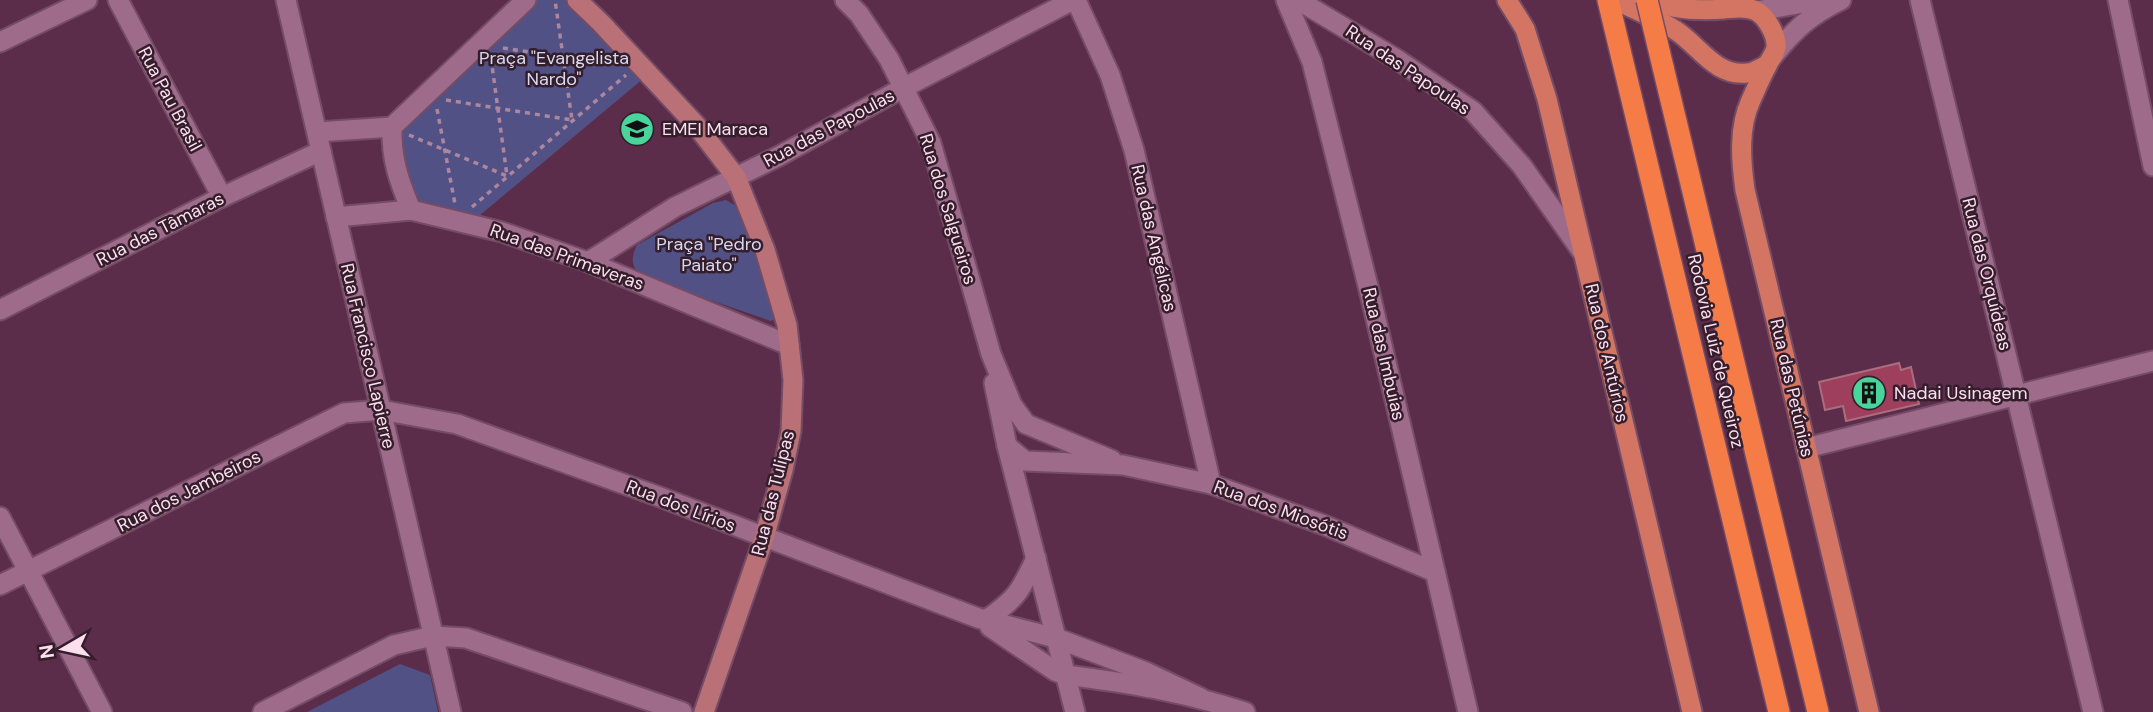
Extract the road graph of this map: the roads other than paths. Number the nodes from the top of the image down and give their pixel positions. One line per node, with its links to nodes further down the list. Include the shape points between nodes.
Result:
1 (87, 0): 19 (street)
2 (118, 0): 26 (street, Rua Pau Brasil)
3 (286, 0): 23 (street, Rua Francisco Lapierre)
4 (526, 0): 22 (street)
5 (577, 0): 25 (main road, Rua das Tulipas, via 696,125)
6 (845, 0): 21 (street, Rua dos Salgueiros, via 889,59)
7 (1074, 0): 21 (street, Rua das Papoulas); 41 (street, Rua das Angélicas, via 1111,75 1134,150)
8 (1286, 0): 46 (street, Rua das Imbuias, via 1312,62)
9 (1298, 0): 29 (street, Rua das Papoulas, via 1473,111 1522,166)
10 (1507, 0): 29 (main road, Rua dos Antúrios, via 1525,29 1543,87)
11 (1608, 0): 62 (highway, Rodovia Luiz de Queiroz)
12 (1616, 0): 20 (main road, via 1672,28 1721,69 1749,73)
13 (1649, 0): 18 (main road, via 1682,9); 63 (highway, Rodovia Luiz de Queiroz, bridge)
14 (1820, 0): 18 (street)
15 (1841, 0): 20 (street, via 1794,30)
16 (1920, 0): 35 (street, Rua das Orquídeas)
17 (2118, 0): 24 (street)
18 (1750, 5): 20 (main road, via 1776,38)
19 (0, 42)
20 (1770, 60): 39 (main road, Rua das Petúnias, via 1749,104 1741,159)
21 (903, 88): 25 (street, Rua das Papoulas); 33 (street, Rua dos Salgueiros, via 931,143)
22 (392, 127): 23 (street); 27 (street, via 396,171)
23 (319, 142): 26 (street, Rua das Tâmaras); 28 (street, Rua Francisco Lapierre)
24 (2153, 166)
25 (736, 177): 30 (street, Rua das Papoulas, via 676,207); 32 (main road, Rua das Tulipas, via 765,250)
26 (222, 197): 31 (street, Rua das Tâmaras)
27 (411, 210): 28 (street, Rua das Primaveras); 30 (street, Rua das Primaveras, via 502,232)
28 (337, 217): 36 (street, Rua Francisco Lapierre)
29 (1583, 254): 61 (main road, Rua dos Antúrios)
30 (588, 262): 32 (street, Rua das Primaveras)
31 (0, 310)
32 (789, 345): 43 (main road, Rua das Tulipas, via 791,431)
33 (991, 354): 37 (street, Rua dos Salgueiros, via 1012,405); 38 (street, Rua dos Salgueiros)
34 (2153, 361): 35 (street)
35 (2016, 395): 39 (street); 65 (street, Rua das Orquídeas)
36 (381, 410): 43 (street, Rua dos Lírios, via 457,424); 45 (street, Rua dos Jambeiros, via 344,413); 49 (street, Rua Francisco Lapierre)
37 (1026, 424): 38 (street); 40 (street, Rua dos Miosótis)
38 (1007, 446): 40 (street, Rua dos Miosótis, via 1025,461); 44 (street, Rua dos Salgueiros)
39 (1806, 448): 64 (main road, Rua das Petúnias)
40 (1123, 465): 41 (street, Rua dos Miosótis)
41 (1211, 484): 46 (street, Rua dos Miosótis)
42 (0, 517): 45 (street)
43 (764, 538): 48 (street, Rua dos Lírios); 57 (main road, Rua das Tulipas)
44 (1036, 558): 48 (street, via 1022,590); 50 (street, Rua dos Salgueiros)
45 (28, 572): 47 (street, Rua dos Jambeiros); 53 (street)
46 (1435, 572): 60 (street, Rua das Imbuias)
47 (0, 585)
48 (982, 619): 50 (street, Rua dos Lírios); 51 (street, Rua dos Lírios)
49 (433, 636): 54 (street, via 394,645); 55 (street, Rua Francisco Lapierre); 56 (street, via 466,638)
50 (1056, 638): 51 (street, Rua dos Salgueiros); 52 (street, Rua dos Lírios)
51 (1066, 675): 52 (street, Rua dos Lírios); 58 (street, Rua dos Salgueiros)
52 (1201, 698): 59 (street, Rua dos Lírios)
53 (102, 712)
54 (263, 712)
55 (451, 712)
56 (681, 712)
57 (704, 712)
58 (1075, 712)
59 (1245, 712)
60 (1468, 712)
61 (1692, 712)
62 (1779, 712)
63 (1818, 712)
64 (1869, 712)
65 (2093, 712)

